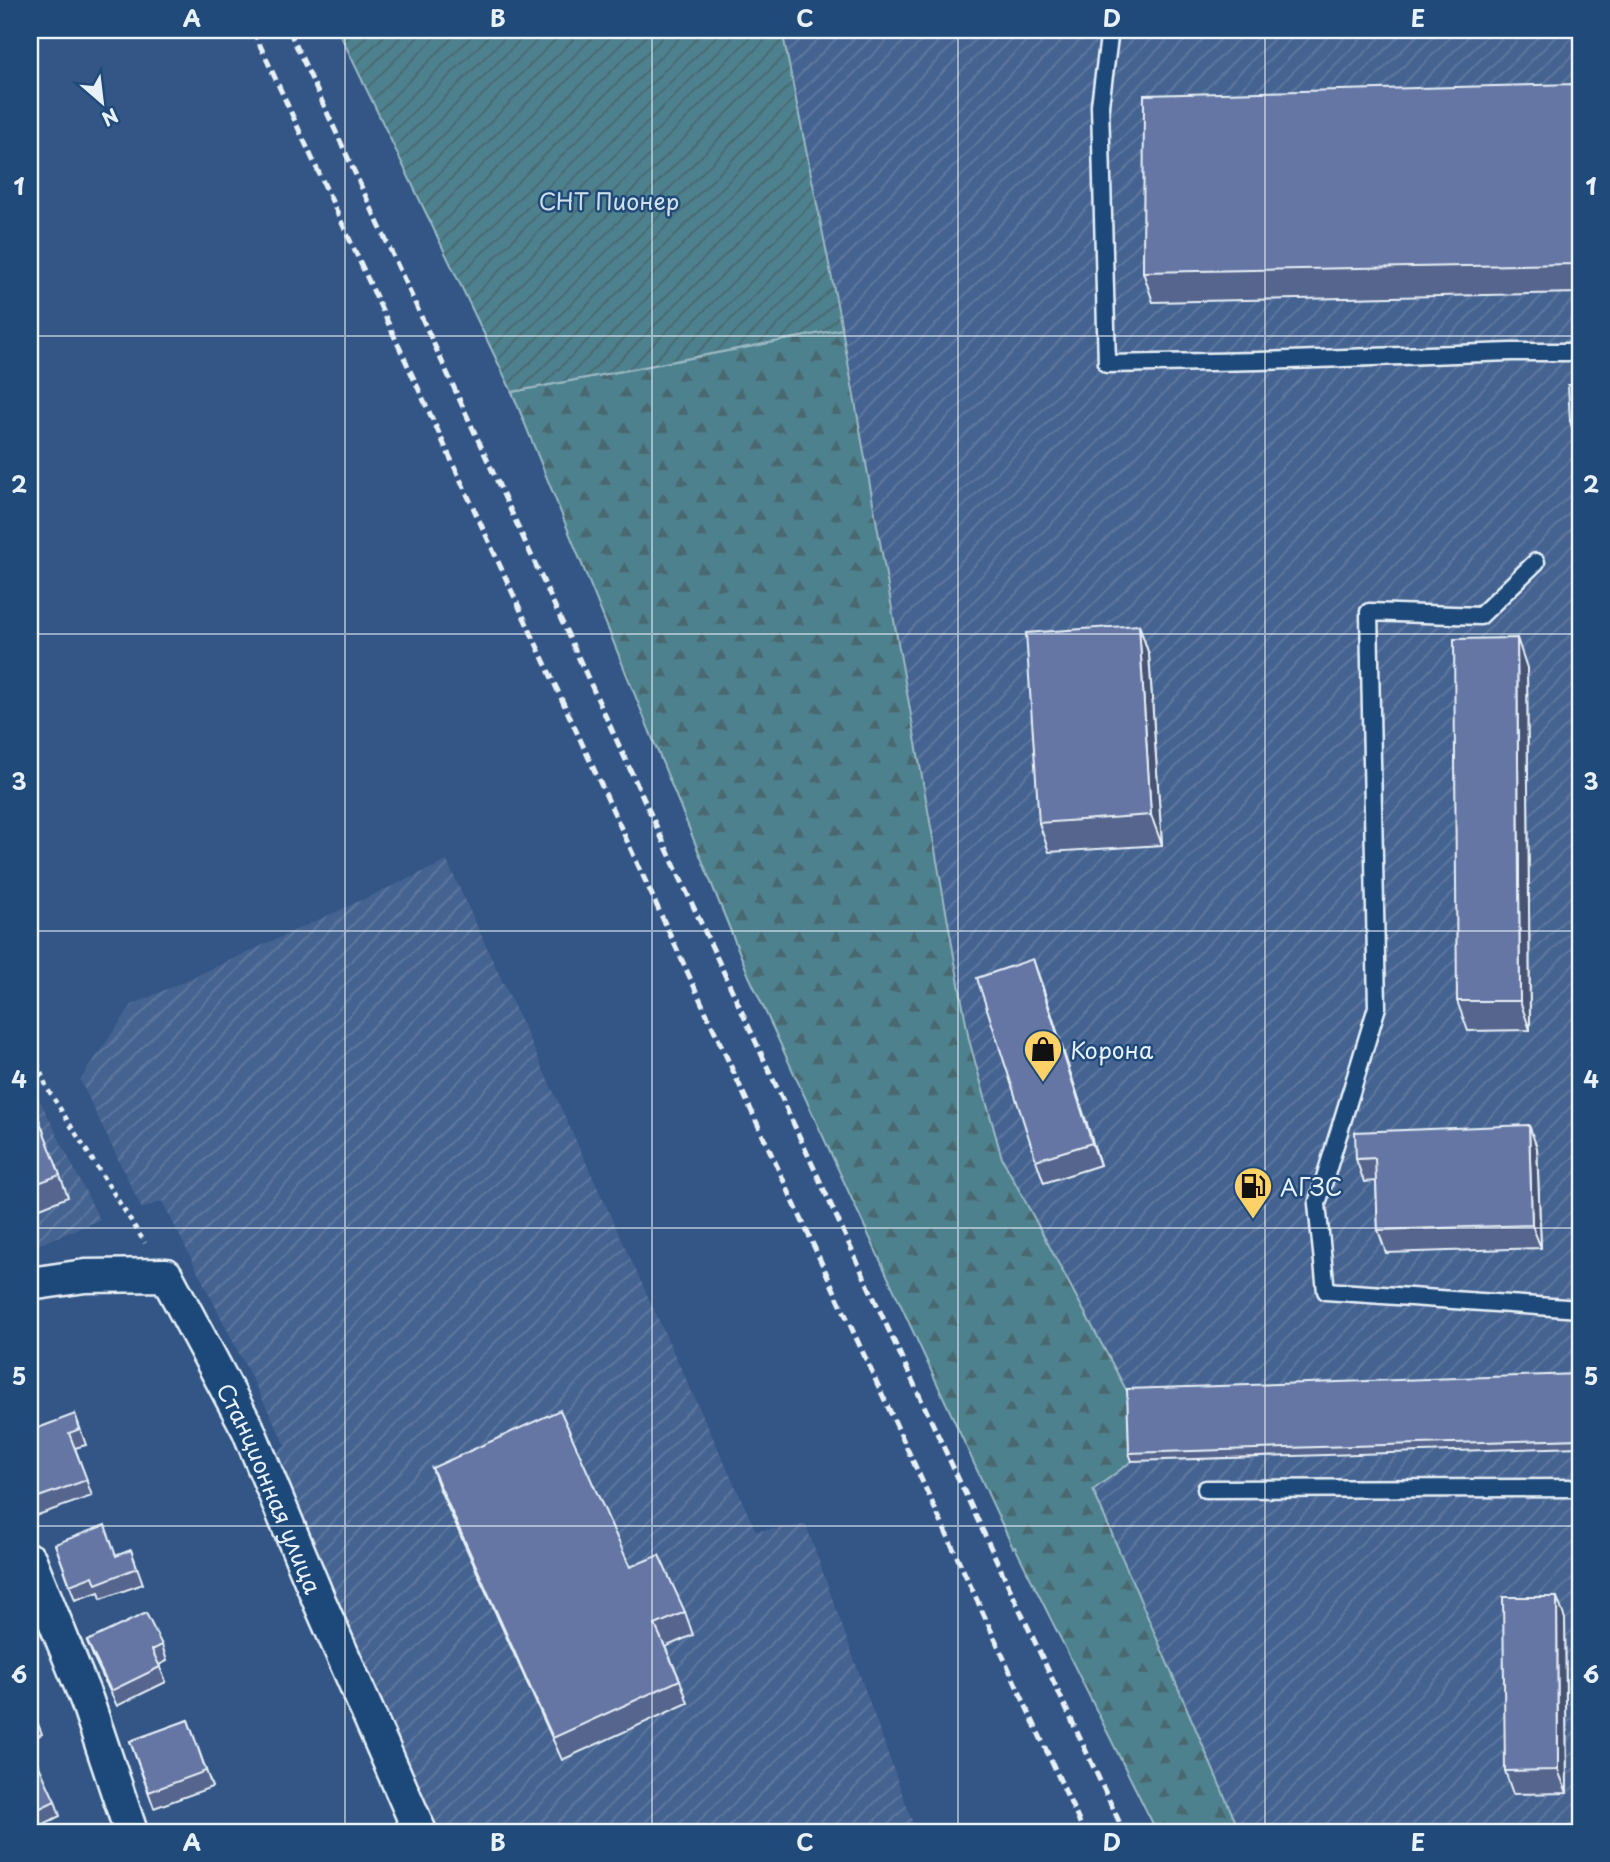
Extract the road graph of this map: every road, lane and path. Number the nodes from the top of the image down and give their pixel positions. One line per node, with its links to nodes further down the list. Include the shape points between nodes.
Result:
1 (1110, 30): 2 (lane, via 1100,105 1107,364)
2 (1580, 352)
3 (1536, 562): 7 (lane, via 1480,616 1369,612 1377,1007 1317,1203 1326,1292)
4 (30, 1044): 5 (path, via 47,1088)
5 (166, 1275): 6 (street, via 85,1276); 12 (street, Станционная улица, via 248,1429)
6 (30, 1284)
7 (1580, 1309)
8 (1580, 1488): 9 (lane)
9 (1206, 1489)
10 (30, 1560): 11 (street, via 87,1701)
11 (131, 1832)
12 (420, 1832)

